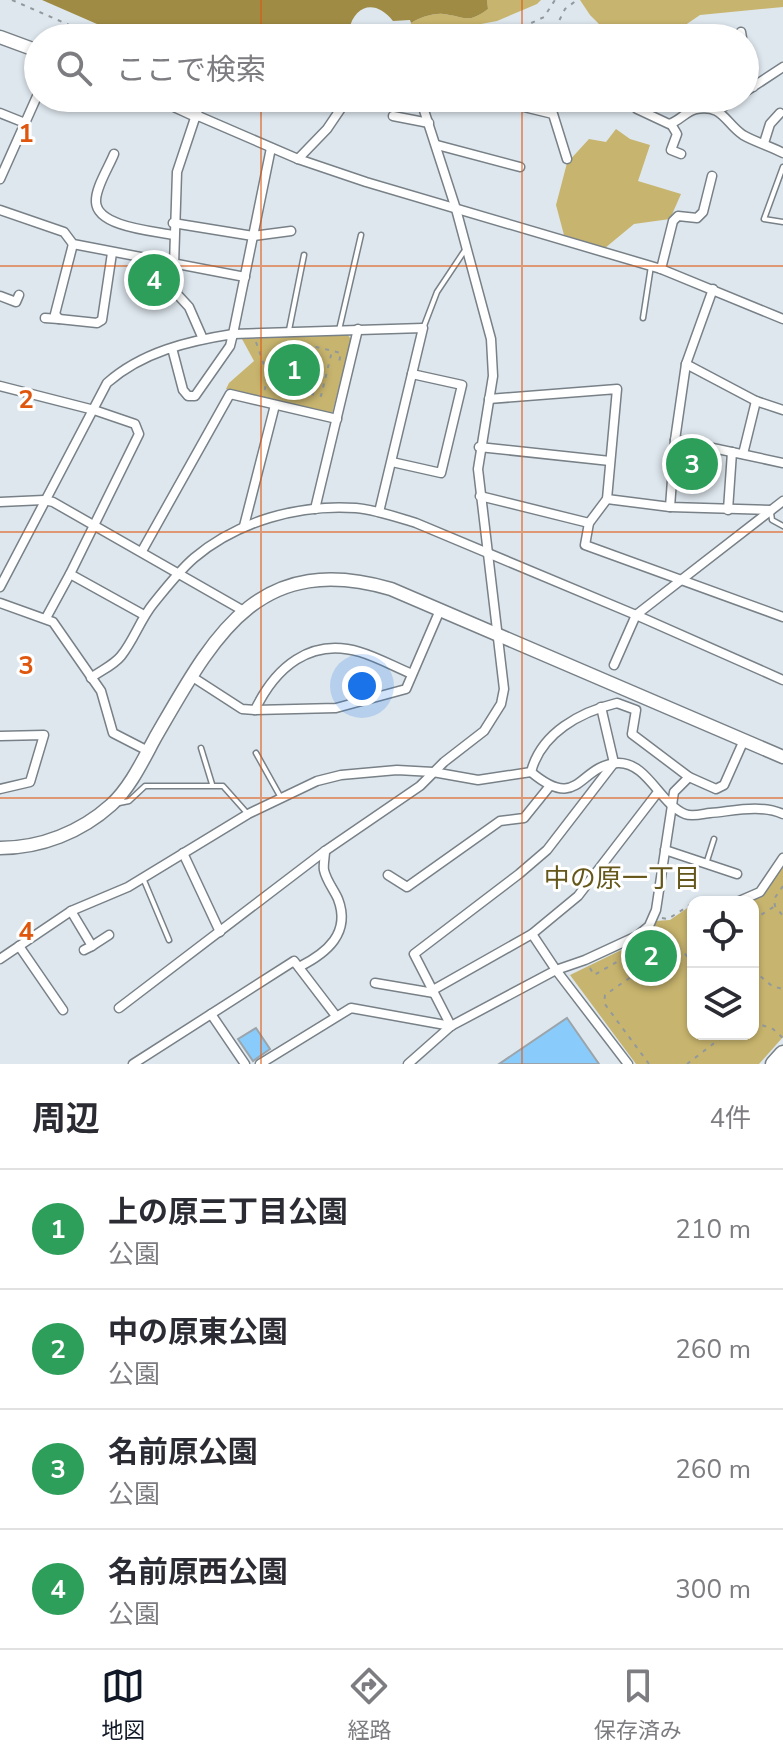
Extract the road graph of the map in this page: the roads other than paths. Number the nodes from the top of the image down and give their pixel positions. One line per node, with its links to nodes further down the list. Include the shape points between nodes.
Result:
1 (0, 37): 2 (street)
2 (24, 46)
3 (783, 67): 4 (street)
4 (759, 83)
5 (30, 112): 17 (street)
6 (189, 112): 15 (street)
7 (339, 112): 26 (street)
8 (425, 112): 18 (street)
9 (546, 112): 27 (street, via 553,114)
10 (643, 112): 19 (street)
11 (689, 112): 19 (street)
12 (727, 112): 20 (street, via 744,135)
13 (0, 113): 17 (street)
14 (780, 113): 20 (street)
15 (196, 115): 22 (street); 35 (street, via 177,172)
16 (393, 116): 18 (street)
17 (25, 123): 31 (street)
18 (429, 123): 21 (street)
19 (671, 124): 25 (street, via 677,134 671,150)
20 (764, 143): 23 (street)
21 (437, 145): 28 (street); 32 (street)
22 (271, 148): 26 (street); 39 (street)
23 (783, 153)
24 (114, 154): 37 (street, via 95,198 101,214 115,223)
25 (681, 154)
26 (298, 159): 32 (street)
27 (567, 159)
28 (520, 167)
29 (783, 167): 34 (lane, via 764,219)
30 (712, 176): 46 (street, via 703,212 697,218 678,216 673,221)
31 (0, 179)
32 (456, 209): 41 (street); 45 (street)
33 (0, 210): 40 (street, via 64,232)
34 (783, 222)
35 (173, 223): 37 (street); 39 (street)
36 (291, 231): 39 (street)
37 (173, 235): 44 (street)
38 (361, 235): 57 (lane)
39 (253, 236): 47 (street)
40 (73, 244): 42 (street); 53 (street, via 55,314)
41 (467, 247): 55 (lane, via 437,292); 65 (street, via 491,339)
42 (112, 253): 44 (street); 53 (street, via 102,320)
43 (304, 255): 59 (lane)
44 (174, 265): 47 (street); 60 (street, via 177,294)
45 (651, 266): 46 (street); 52 (lane)
46 (661, 269): 48 (street)
47 (245, 277): 58 (street)
48 (713, 289): 54 (street); 62 (street)
49 (0, 296): 50 (street)
50 (16, 302)
51 (45, 318): 53 (street)
52 (643, 318)
53 (59, 319)
54 (783, 319)
55 (423, 328): 56 (street); 63 (street)
56 (358, 329): 57 (street); 70 (street)
57 (339, 330): 59 (street)
58 (233, 334): 59 (street); 60 (street); 61 (street, via 195,396 183,390)
59 (288, 336)
60 (203, 339): 61 (street)
61 (172, 348): 68 (street, via 122,369 107,383)
62 (686, 364): 66 (street); 71 (street)
63 (412, 374): 76 (street); 76 (street, via 462,385 441,473)
64 (0, 386): 68 (street)
65 (489, 399): 72 (street); 75 (street, via 617,389)
66 (756, 401): 69 (street); 74 (street)
67 (275, 405): 70 (street); 90 (street); 92 (street, via 230,394)
68 (94, 410): 80 (street); 89 (street, via 135,424 139,434)
69 (783, 410)
70 (337, 419): 84 (street)
71 (675, 440): 73 (street); 83 (street)
72 (479, 447): 75 (street); 78 (street)
73 (732, 452): 74 (street); 85 (street)
74 (743, 454): 77 (street)
75 (610, 461): 79 (street)
76 (392, 462): 87 (street)
77 (783, 463)
78 (480, 496): 88 (street); 93 (street)
79 (607, 499): 83 (street); 88 (street)
80 (44, 500): 82 (street); 89 (street); 95 (street)
81 (783, 501): 86 (street)
82 (0, 502)
83 (670, 507): 85 (street)
84 (315, 509): 87 (street); 90 (street)
85 (728, 510): 86 (street)
86 (771, 510): 91 (lane, via 772,520); 98 (street)
87 (379, 512): 93 (street)
88 (589, 523): 98 (street, via 585,545)
89 (93, 525): 92 (street); 96 (street)
90 (244, 526): 97 (street, via 214,542)
91 (783, 526)
92 (142, 551): 97 (street)
93 (487, 552): 104 (street); 107 (street)
94 (0, 564): 95 (street)
95 (12, 564): 99 (street)
96 (70, 574): 103 (street); 106 (street)
97 (177, 574): 101 (street); 103 (street)
98 (682, 578): 104 (street); 105 (street)
99 (0, 587)
100 (0, 603): 106 (street)
101 (242, 610): 102 (street, via 289,586 340,578 391,589); 110 (street)
102 (440, 610): 107 (street); 109 (street)
103 (144, 615): 111 (street, via 120,657)
104 (636, 615): 108 (street); 112 (street)
105 (783, 617)
106 (46, 618): 111 (street)
107 (497, 634): 116 (street); 122 (street, via 501,704 484,731)
108 (614, 665)
109 (412, 674): 114 (street, via 406,689 336,708); 114 (street, via 359,652 318,651 289,663)
110 (191, 676): 114 (street, via 242,709); 118 (street)
111 (91, 678): 118 (street, via 101,691 113,733)
112 (783, 680)
113 (601, 707): 121 (street); 123 (street, via 542,743); 124 (street, via 617,703 636,710 632,734)
114 (255, 710)
115 (0, 736): 127 (street, via 44,735 30,782)
116 (744, 740): 120 (street); 124 (street, via 724,785 716,789)
117 (201, 748): 125 (lane)
118 (148, 751): 130 (street)
119 (256, 753): 129 (lane)
120 (783, 757)
121 (614, 763): 126 (street, via 576,785); 128 (street, via 635,767); 155 (street, via 547,850 414,954)
122 (433, 772): 123 (street, via 478,780); 129 (street, via 341,775); 137 (street)
123 (531, 772): 126 (street)
124 (689, 777): 131 (street, via 674,792)
125 (212, 784): 130 (lane, via 145,786 129,801); 132 (lane, via 223,786)
126 (549, 787): 142 (street, via 524,818 500,821 407,887)
127 (0, 789)
128 (658, 792): 131 (street); 147 (street, via 578,896)
129 (281, 798): 132 (street)
130 (113, 804): 135 (street, via 55,839)
131 (672, 806): 133 (street, via 688,816 754,808); 136 (street)
132 (248, 814): 138 (street)
133 (783, 814)
134 (714, 839): 140 (lane)
135 (0, 848)
136 (665, 850): 140 (street); 153 (street, via 650,922 637,936)
137 (325, 851): 146 (street); 152 (street, via 324,871 343,918 339,934 320,956)
138 (183, 853): 143 (street); 146 (street)
139 (783, 858): 144 (street, via 760,892)
140 (706, 864): 141 (street)
141 (737, 874)
142 (388, 875)
143 (143, 878): 145 (street); 149 (lane)
144 (751, 896)
145 (71, 911): 148 (street, via 88,948); 150 (street)
146 (220, 932): 156 (street)
147 (532, 934): 153 (street); 155 (street)
148 (109, 935)
149 (169, 940)
150 (19, 946): 151 (street); 157 (street)
151 (0, 959)
152 (299, 967): 158 (street, via 294,961); 159 (street)
153 (556, 970): 160 (street); 166 (street)
154 (375, 983): 155 (street)
155 (433, 991): 160 (street)
156 (119, 1008)
157 (63, 1010)
158 (211, 1014): 162 (street); 163 (street)
159 (336, 1016): 160 (street, via 351,1008); 164 (street)
160 (451, 1026): 165 (street)
161 (783, 1054): 167 (highway)
162 (133, 1064)
163 (245, 1064)
164 (260, 1064)
165 (408, 1064)
166 (628, 1064)
167 (774, 1064)

